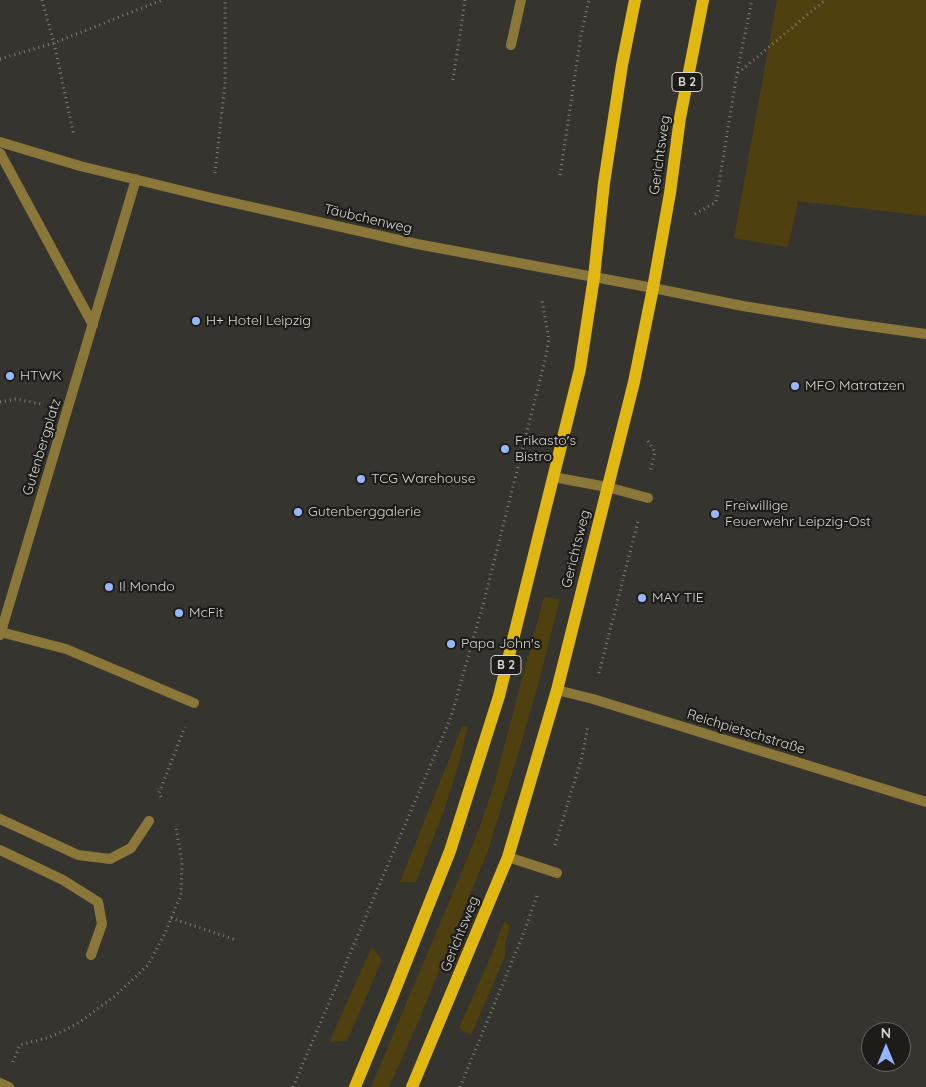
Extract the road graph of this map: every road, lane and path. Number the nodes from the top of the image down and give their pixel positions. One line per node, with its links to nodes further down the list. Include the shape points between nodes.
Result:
1 (42, 0): 11 (path)
2 (162, 0): 11 (path)
3 (225, 0): 21 (path, via 225,84)
4 (465, 0): 15 (path)
5 (520, 0): 12 (street)
6 (589, 0): 19 (path)
7 (635, 0): 23 (main road, B 2, via 604,183)
8 (703, 0): 24 (main road, Gerichtsweg / B 2)
9 (752, 0): 14 (path)
10 (825, 0): 14 (path)
11 (54, 43): 13 (path); 18 (path)
12 (511, 45)
13 (0, 59)
14 (737, 73): 22 (path)
15 (453, 80)
16 (0, 142): 18 (street, Täubchenweg)
17 (0, 154): 26 (street)
18 (80, 166): 20 (street, Täubchenweg)
19 (560, 175)
20 (136, 179): 21 (street, Täubchenweg); 26 (street, Gutenbergplatz)
21 (212, 198): 23 (street, Täubchenweg, via 417,244)
22 (716, 202)
23 (594, 277): 24 (street, Täubchenweg); 31 (main road, B 2, via 580,369)
24 (653, 288): 27 (street, Täubchenweg, via 743,306); 32 (main road, Gerichtsweg / B 2, via 634,382)
25 (542, 301): 50 (path, via 549,340 545,360 451,717)
26 (93, 325): 29 (street, Gutenbergplatz)
27 (926, 334)
28 (0, 402): 29 (path, via 16,399)
29 (68, 408): 34 (street, Gutenbergplatz)
30 (655, 452): 33 (path)
31 (553, 478): 32 (street); 51 (main road, B 2, via 499,696 450,851)
32 (607, 487): 33 (street); 35 (main road, Gerichtsweg / B 2)
33 (646, 497): 36 (path)
34 (0, 634): 37 (street, via 66,649)
35 (557, 690): 36 (street, Reichpietschstraße); 44 (main road, Gerichtsweg / B 2)
36 (593, 699): 39 (street, Reichpietschstraße); 45 (path, via 582,757)
37 (194, 703): 38 (path, via 159,793)
38 (163, 800)
39 (926, 802)
40 (0, 819): 41 (street, via 78,855 110,859 131,848)
41 (149, 821)
42 (175, 822): 46 (path, via 182,861 181,895)
43 (0, 850): 48 (street, via 63,880 98,902 102,924)
44 (508, 857): 45 (street); 52 (main road, Gerichtsweg / B 2)
45 (552, 871): 53 (path)
46 (171, 918): 47 (path); 49 (path, via 148,965 115,996 77,1024 50,1037 20,1045)
47 (236, 940)
48 (91, 954)
49 (4, 1085)
50 (294, 1087)
51 (355, 1087)
52 (412, 1087)
53 (460, 1087)

